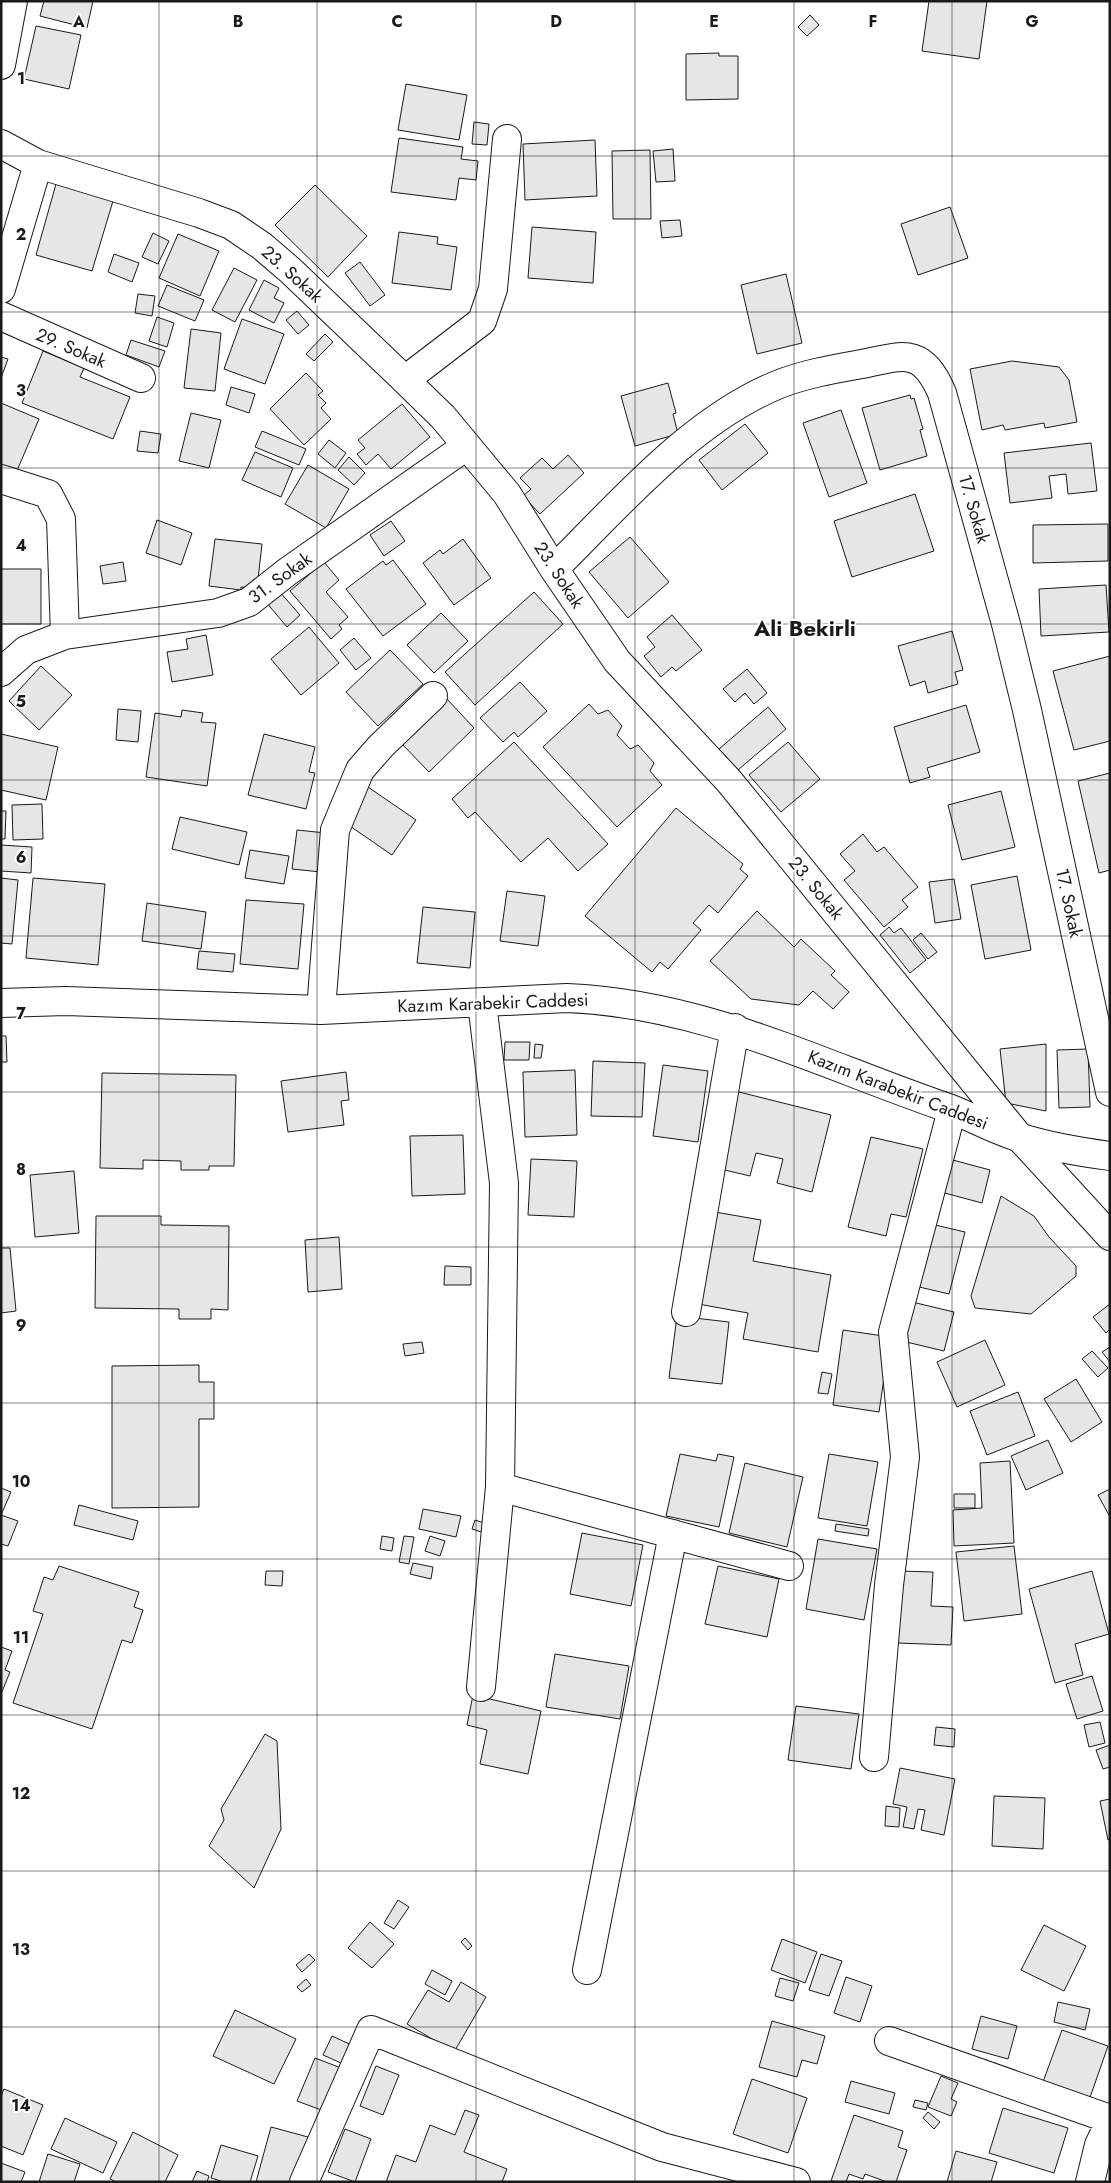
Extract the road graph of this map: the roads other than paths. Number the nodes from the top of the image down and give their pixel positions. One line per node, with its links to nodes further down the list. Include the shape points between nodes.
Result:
1 (13, 1): 2 (street)
2 (1, 65)
3 (507, 139): 9 (street, via 493,289 482,321)
4 (1, 144): 5 (street, 23. Sokak)
5 (38, 164): 6 (street); 9 (street, 23. Sokak, via 232,225 284,265)
6 (1, 289)
7 (1, 316): 8 (street, 29. Sokak)
8 (141, 378)
9 (405, 380): 10 (street, 23. Sokak, via 443,417)
10 (465, 447): 12 (street, 23. Sokak, via 507,494); 13 (street, 31. Sokak, via 249,602 218,613)
11 (1, 479): 13 (street, via 48,494 61,518)
12 (554, 569): 20 (street, 17. Sokak, via 679,447 705,426 778,384 828,370 902,356 921,362 933,373 942,392 1023,691); 22 (street, 23. Sokak, via 617,661 729,781)
13 (65, 635): 14 (street, 31. Sokak, via 26,650)
14 (1, 672)
15 (433, 696): 18 (street, via 360,770 335,830)
16 (1, 1003): 18 (street, Kazım Karabekir Caddesi, via 66,1001)
17 (482, 1003): 18 (street, Kazım Karabekir Caddesi); 19 (street, Kazım Karabekir Caddesi, via 567,998 606,1000 658,1008); 26 (street, via 504,1183)
18 (321, 1010)
19 (735, 1028): 21 (street, Kazım Karabekir Caddesi); 25 (street)
20 (1110, 1092)
21 (952, 1110): 22 (street, Kazım Karabekir Caddesi); 30 (street, via 894,1332 905,1456 889,1585)
22 (1020, 1138): 23 (street, Kazım Karabekir Caddesi); 24 (street, 23. Sokak)
23 (1110, 1156)
24 (1110, 1236)
25 (686, 1312)
26 (500, 1487): 27 (street); 29 (street)
27 (673, 1534): 28 (street); 31 (street)
28 (789, 1566)
29 (481, 1686)
30 (874, 1757)
31 (587, 1970)
32 (889, 2041): 33 (street)
33 (1107, 2134): 36 (street)
34 (304, 2182): 35 (street, via 371,2030 662,2147)
35 (796, 2182)
36 (1090, 2182)

